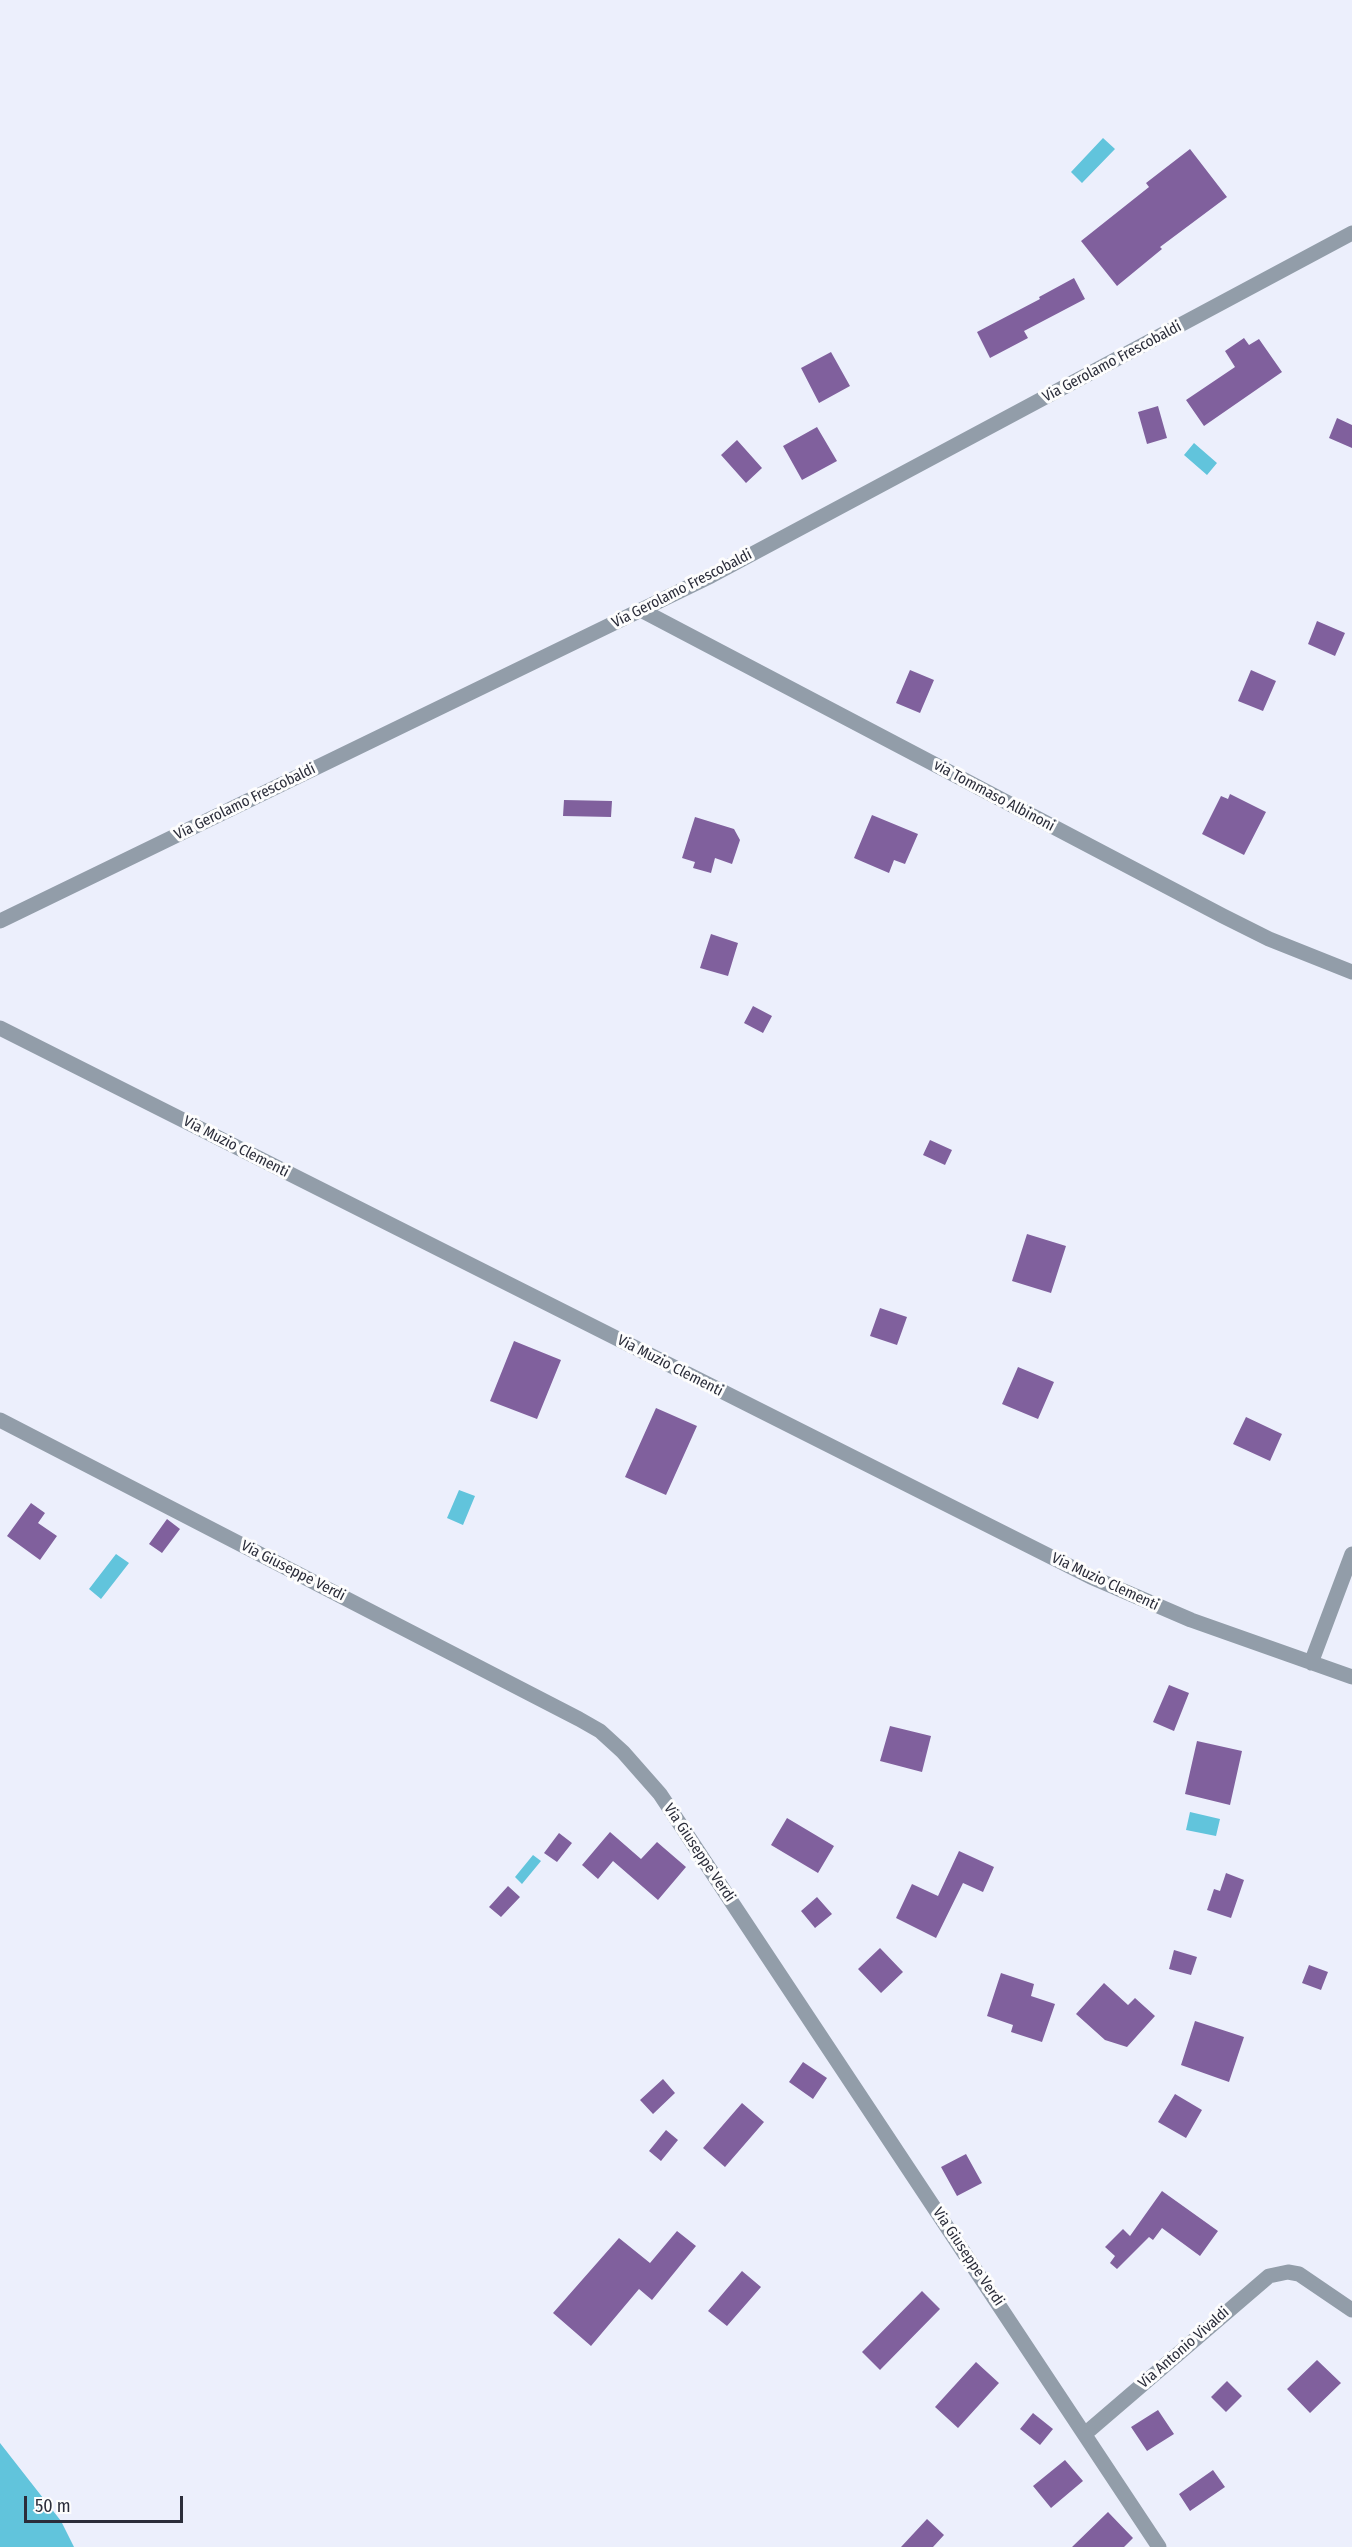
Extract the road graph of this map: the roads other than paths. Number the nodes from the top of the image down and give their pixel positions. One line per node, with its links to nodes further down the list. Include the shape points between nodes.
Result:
1 (1352, 233): 2 (street, Via Gerolamo Frescobaldi)
2 (641, 610): 3 (street, Via Gerolamo Frescobaldi); 4 (street, via Tommaso Albinoni, via 1223,916)
3 (0, 921)
4 (1352, 972)
5 (0, 1028): 8 (street, Via Muzio Clementi, via 1091,1577 1167,1611)
6 (0, 1420): 11 (street, Via Giuseppe Verdi, via 579,1719 616,1744 660,1794)
7 (1352, 1554): 8 (street)
8 (1311, 1663): 9 (street, Via Muzio Clementi)
9 (1352, 1677)
10 (1352, 2310): 11 (street, Via Antonio Vivaldi, via 1305,2277 1288,2272 1264,2279)
11 (1086, 2433): 12 (street, Via Giuseppe Verdi)
12 (1159, 2547)

